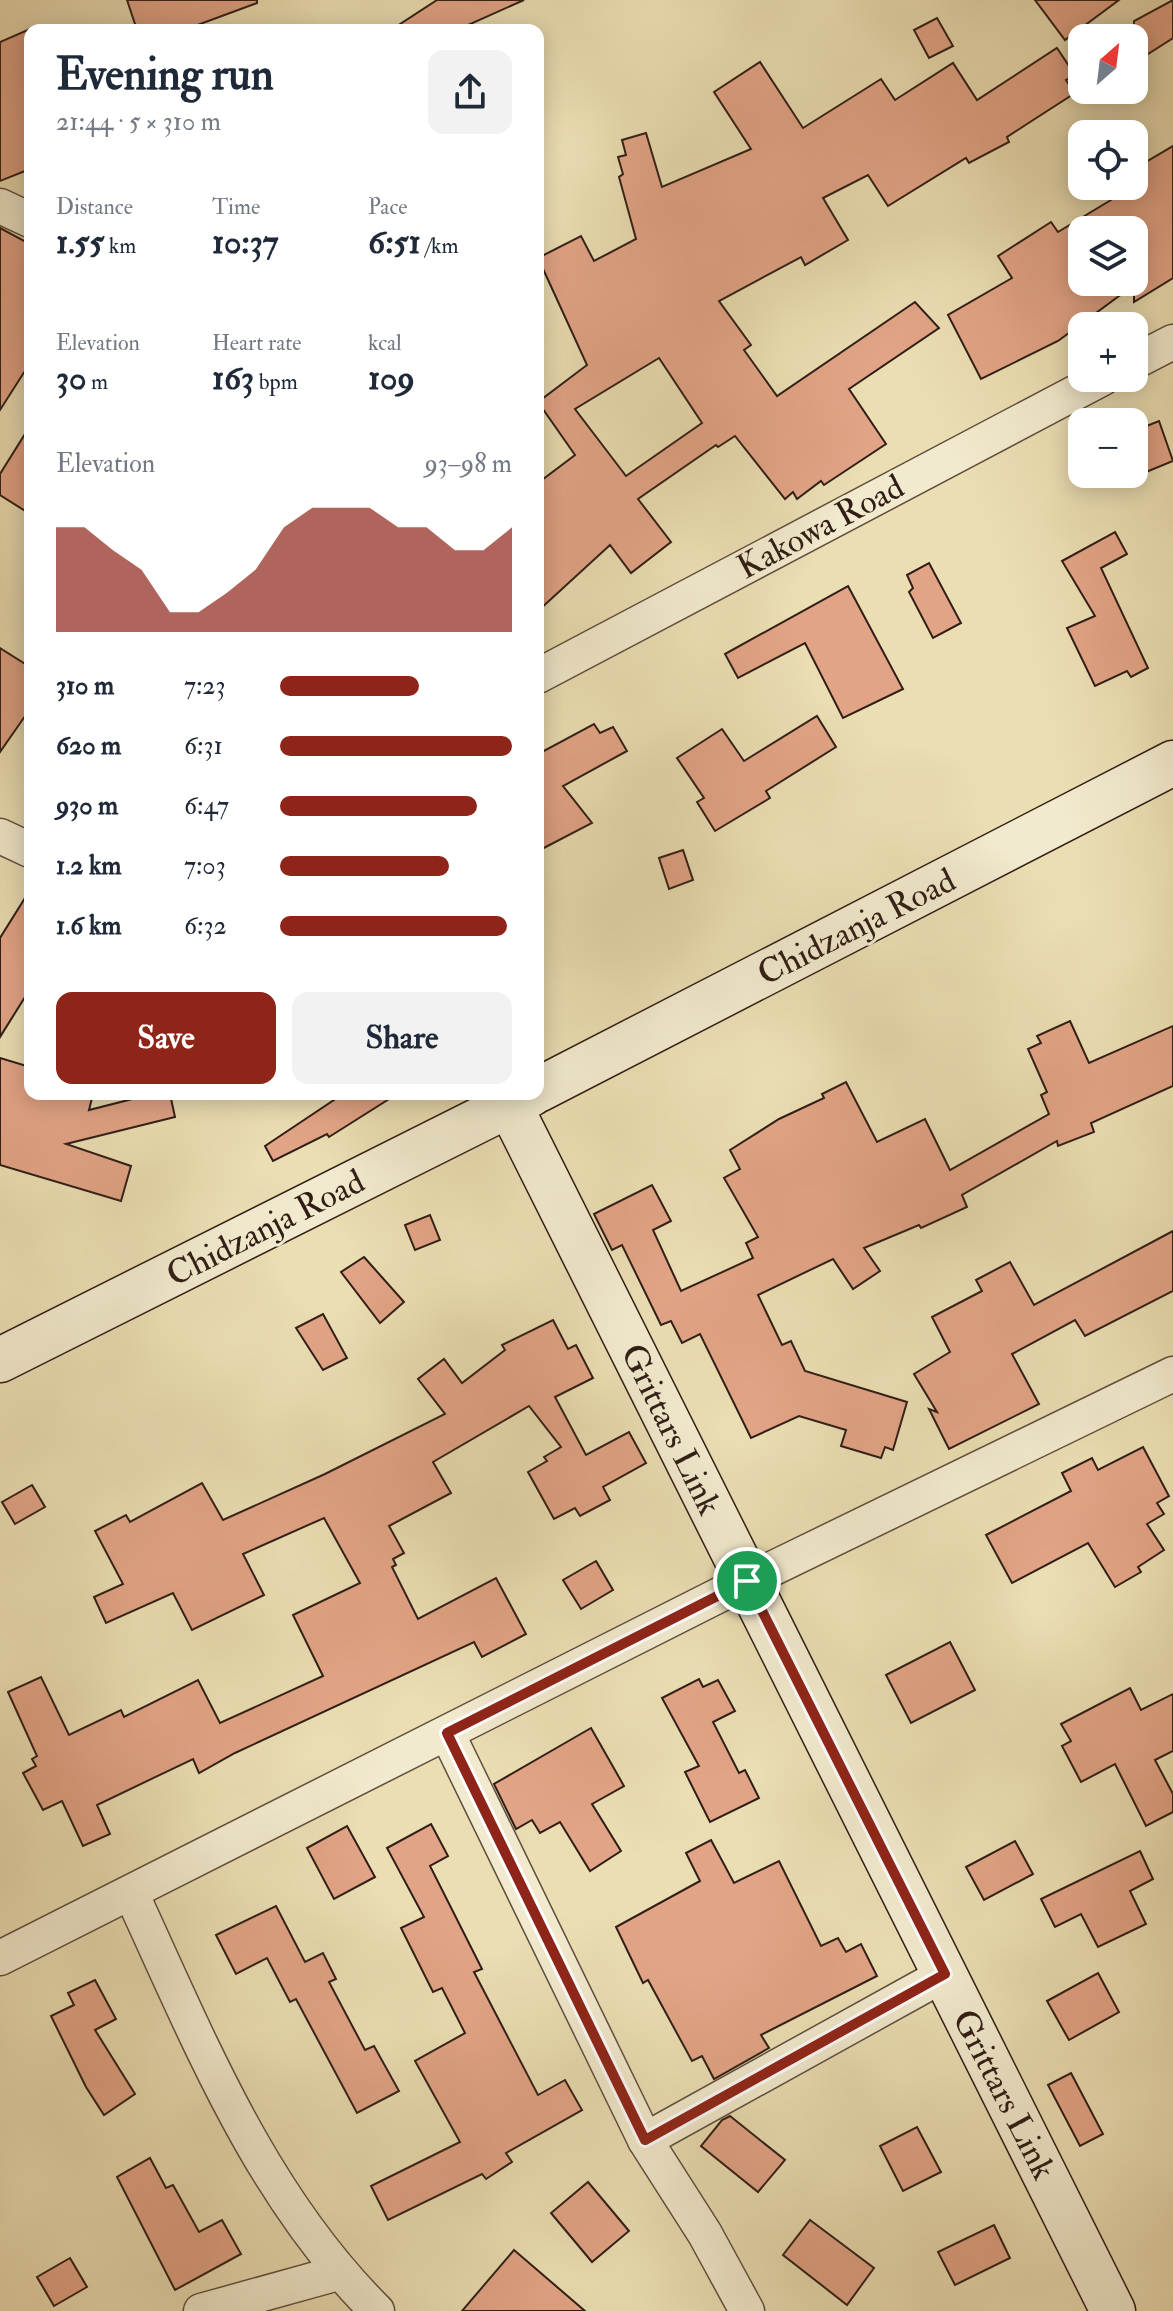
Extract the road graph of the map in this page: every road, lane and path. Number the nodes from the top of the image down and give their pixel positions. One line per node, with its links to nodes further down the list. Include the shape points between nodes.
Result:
1 (0, 206): 2 (street)
2 (24, 217)
3 (1173, 342): 4 (street)
4 (1148, 355)
5 (1076, 392): 6 (street, Kakowa Road)
6 (544, 673)
7 (1173, 763): 10 (street, Chidzanja Road)
8 (0, 836): 9 (street)
9 (24, 847)
10 (544, 1084)
11 (512, 1100): 13 (street, Chidzanja Road)
12 (522, 1100): 15 (street, Grittars Link)
13 (0, 1360)
14 (1173, 1374): 15 (street)
15 (747, 1581): 16 (street); 19 (street, Grittars Link)
16 (447, 1733): 17 (street); 20 (street)
17 (131, 1893): 18 (street); 21 (street, via 223,2093 293,2215)
18 (0, 1958)
19 (945, 1974): 20 (street); 25 (street, Grittars Link)
20 (645, 2140): 24 (street)
21 (338, 2273): 22 (street); 23 (street)
22 (201, 2311)
23 (377, 2311)
24 (747, 2311)
25 (1113, 2311)

